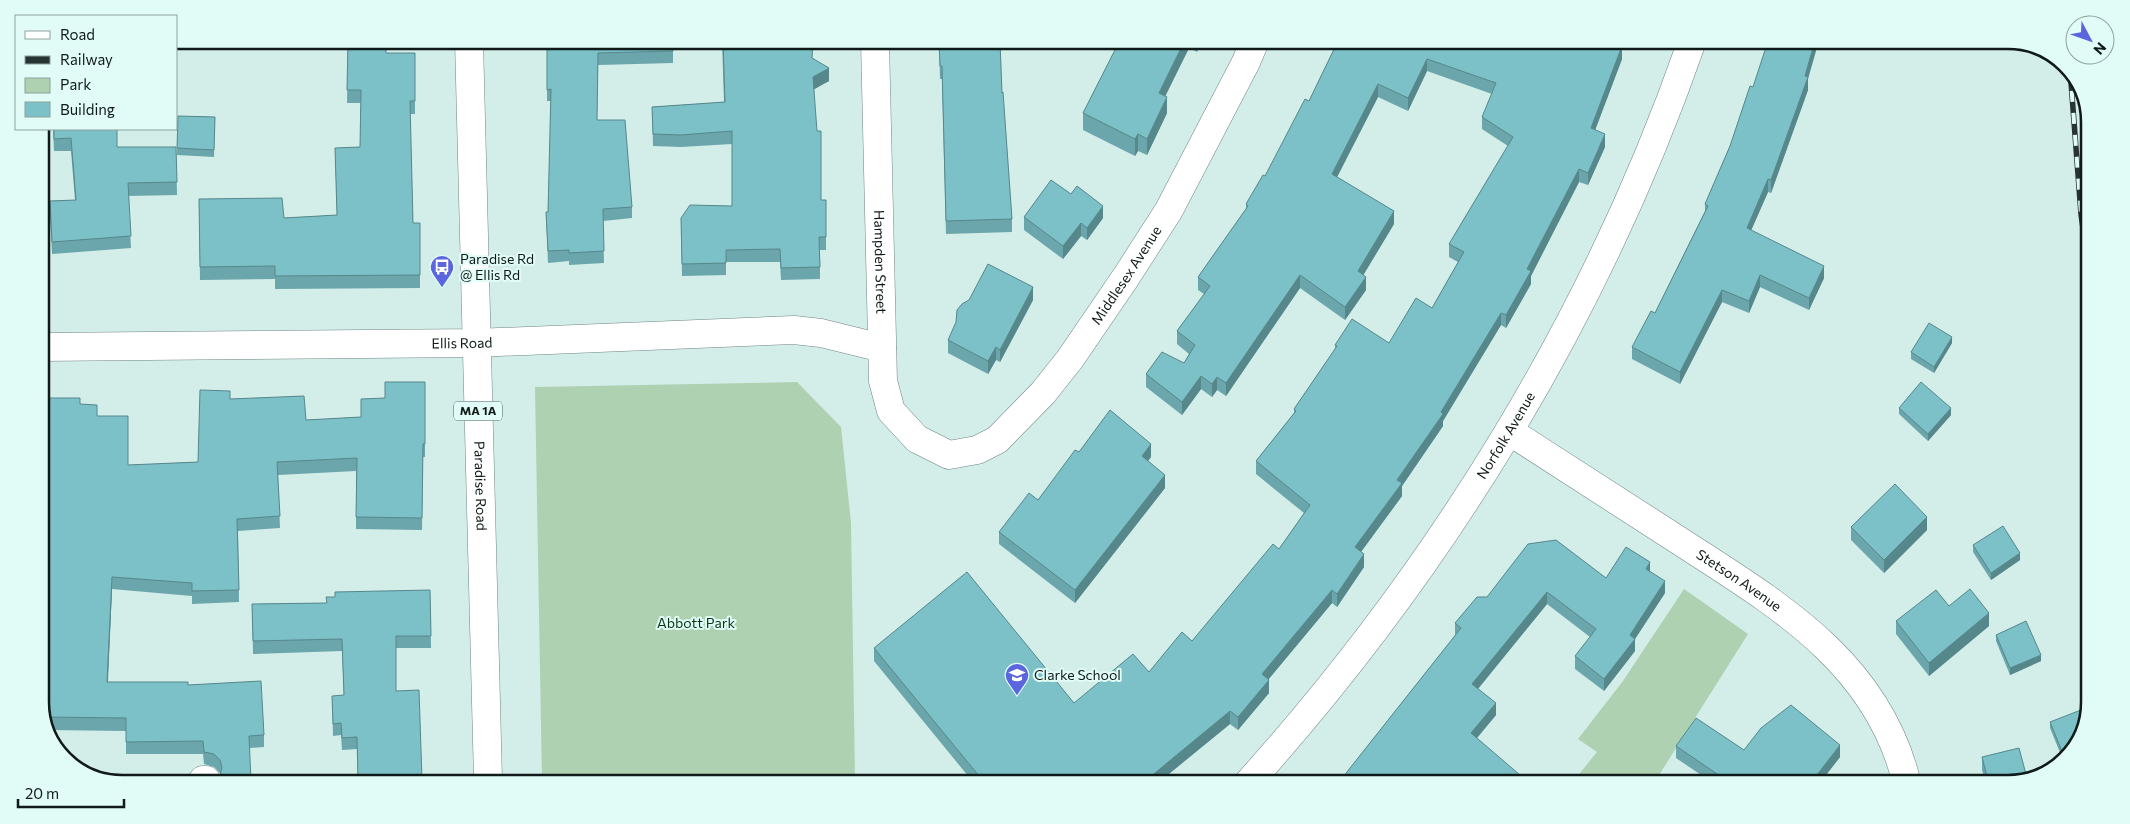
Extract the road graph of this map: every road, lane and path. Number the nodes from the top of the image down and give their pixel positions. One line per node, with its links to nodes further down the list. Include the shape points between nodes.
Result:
1 (468, 49): 5 (main road, Paradise Road / MA 1A)
2 (875, 49): 7 (main road, Hampden Street)
3 (1251, 49): 9 (main road, Middlesex Avenue, via 1169,210 1070,359 1043,393 997,440 977,450)
4 (1689, 49): 8 (main road, Norfolk Avenue, via 1626,212 1564,335)
5 (476, 344): 6 (main road, Ellis Road); 7 (main road, Ellis Road, via 794,330); 10 (main road, Paradise Road / MA 1A)
6 (49, 347)
7 (882, 348): 9 (main road, Hampden Street, via 883,381 891,411 917,440)
8 (1510, 431): 11 (main road, Norfolk Avenue, via 1443,533 1344,672); 12 (main road, Stetson Avenue, via 1768,600 1829,648 1864,688 1889,728)
9 (944, 453)
10 (488, 775)
11 (1255, 775)
12 (1905, 775)

